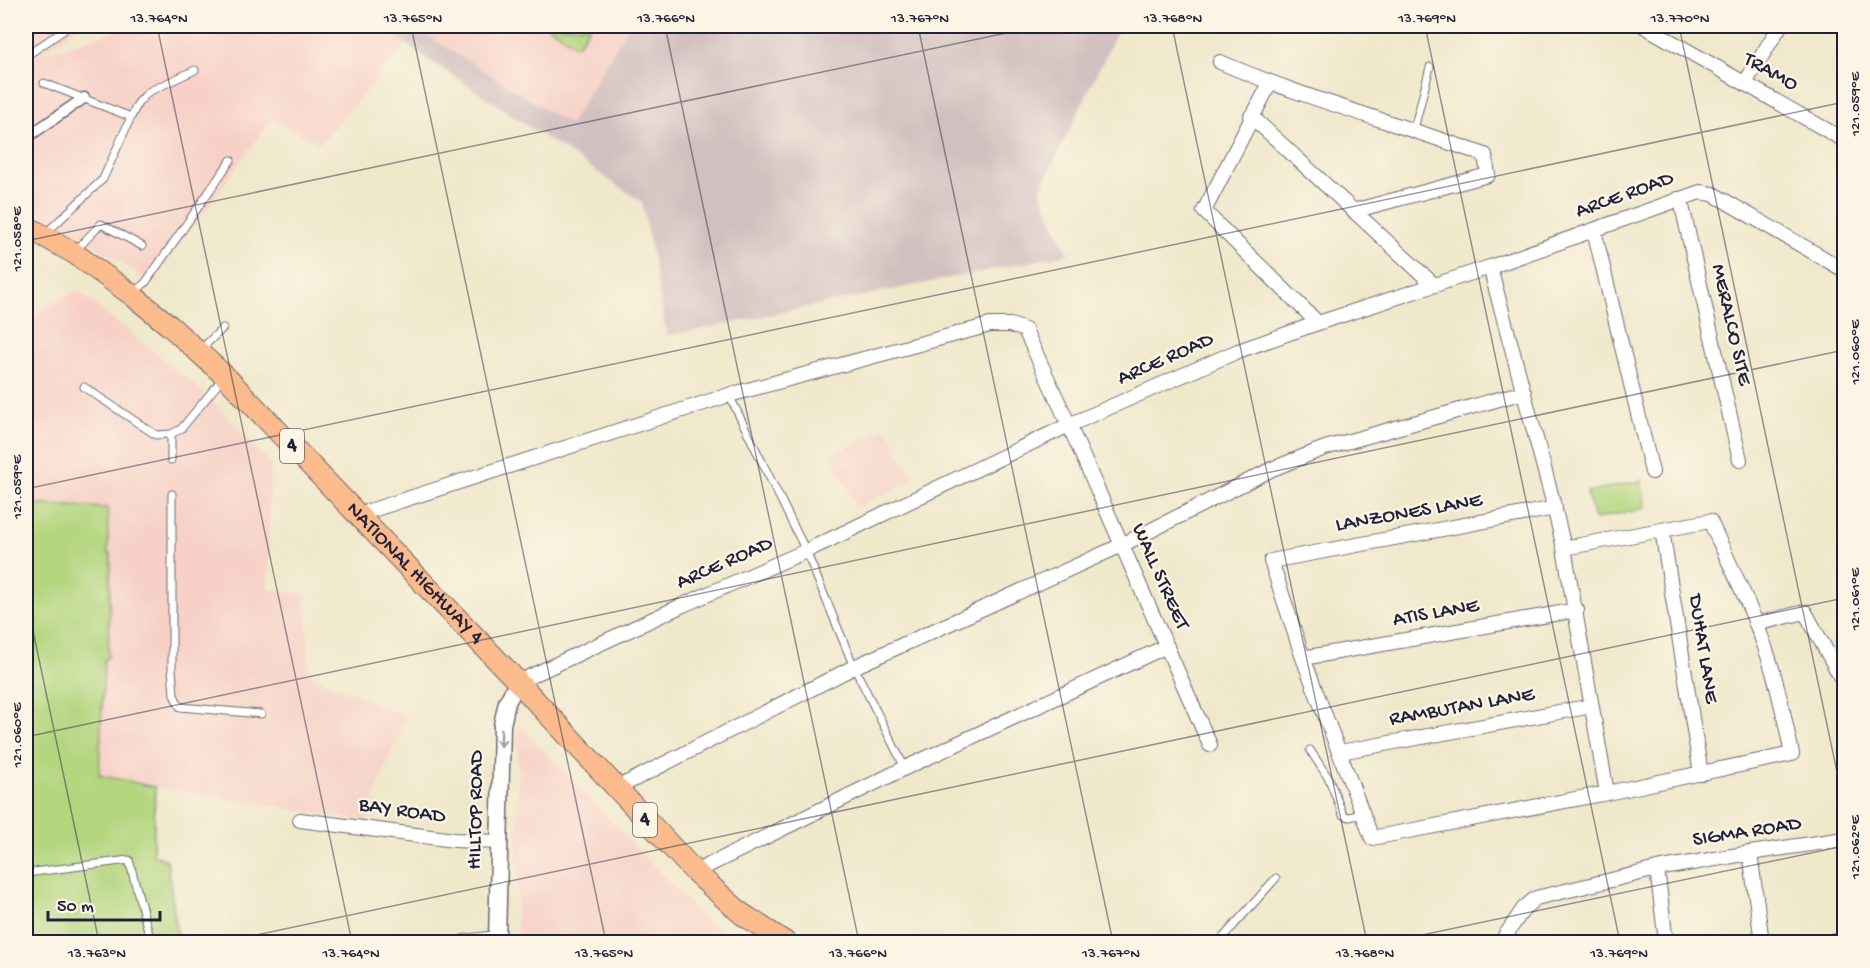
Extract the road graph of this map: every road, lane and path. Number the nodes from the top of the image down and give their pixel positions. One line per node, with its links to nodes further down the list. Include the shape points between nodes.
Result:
1 (61, 26): 4 (lane, via 64,30)
2 (1644, 26): 9 (street, TRAMO)
3 (1780, 26): 9 (street)
4 (26, 56)
5 (1220, 62): 10 (street)
6 (1430, 67): 14 (lane)
7 (195, 70): 13 (lane, via 148,92)
8 (44, 82): 11 (lane)
9 (1745, 82): 16 (street, TRAMO)
10 (1270, 83): 12 (street); 14 (street)
11 (84, 98): 13 (lane); 15 (street)
12 (1251, 116): 19 (street); 28 (street, via 1204,211)
13 (131, 117): 21 (lane, via 103,179)
14 (1414, 129): 19 (street, via 1485,154 1488,175)
15 (26, 138)
16 (1845, 140)
17 (231, 160): 27 (lane, via 146,282)
18 (1678, 200): 20 (street, ARCE ROAD); 25 (street, ARCE ROAD, via 1700,192 1713,194); 38 (street, MERALCO SITE)
19 (1353, 211): 26 (street)
20 (1594, 230): 24 (street, ARCE ROAD); 39 (street)
21 (34, 231): 23 (main road, NATIONAL HIGHWAY 4 / 4)
22 (142, 246): 23 (lane, via 101,224)
23 (74, 253): 27 (main road, NATIONAL HIGHWAY 4 / 4)
24 (1490, 267): 26 (street, ARCE ROAD); 33 (street)
25 (1845, 270)
26 (1434, 285): 28 (street, ARCE ROAD)
27 (132, 295): 30 (main road, NATIONAL HIGHWAY 4 / 4)
28 (1318, 323): 35 (street, ARCE ROAD, via 1238,351)
29 (223, 327): 30 (lane)
30 (199, 352): 31 (main road, NATIONAL HIGHWAY 4 / 4)
31 (225, 376): 36 (lane, via 181,429); 42 (main road, NATIONAL HIGHWAY 4 / 4)
32 (84, 387): 36 (lane, via 156,435)
33 (1524, 392): 41 (street); 44 (street, via 1325,448 1272,469)
34 (729, 395): 35 (street, WALL STREET, via 990,325 1010,325 1025,330); 42 (street, WALL STREET); 46 (lane)
35 (1070, 425): 44 (street, WALL STREET); 46 (street, ARCE ROAD)
36 (171, 434): 37 (lane)
37 (171, 460)
38 (1740, 460)
39 (1652, 472)
40 (172, 494): 55 (lane, via 174,695 180,707)
41 (1554, 503): 45 (street); 50 (street, LANZONES LANE, via 1271,561)
42 (357, 515): 52 (main road, NATIONAL HIGHWAY 4 / 4)
43 (1662, 530): 45 (street); 48 (street, via 1710,521); 60 (street, DUHAT LANE)
44 (1122, 545): 49 (street, WALL STREET); 51 (street)
45 (1564, 548): 47 (street)
46 (806, 550): 51 (lane); 52 (street, ARCE ROAD)
47 (1576, 610): 50 (street, ATIS LANE); 54 (street)
48 (1756, 624): 53 (street, via 1805,612); 60 (street, via 1780,698 1792,754)
49 (1167, 646): 56 (street, WALL STREET); 59 (street)
50 (1303, 658): 58 (street)
51 (854, 667): 59 (lane); 61 (street)
52 (518, 682): 61 (main road, NATIONAL HIGHWAY 4 / 4); 66 (street, HILLTOP ROAD, one-way to 66, via 507,702 502,725)
53 (1845, 683)
54 (1592, 706): 58 (street, RAMBUTAN LANE); 62 (street)
55 (261, 714)
56 (1210, 745)
57 (1310, 750): 63 (lane, via 1329,779 1343,815 1349,818)
58 (1340, 752): 63 (street)
59 (905, 768): 69 (street)
60 (1701, 774): 62 (street)
61 (615, 789): 69 (main road, NATIONAL HIGHWAY 4 / 4)
62 (1607, 793): 63 (street, via 1372,838)
63 (1363, 814)
64 (300, 820): 66 (street, BAY ROAD)
65 (1845, 839): 67 (street, SIGMA ROAD)
66 (498, 842): 72 (street, HILLTOP ROAD)
67 (1750, 853): 68 (street, SIGMA ROAD); 80 (street)
68 (1657, 869): 78 (street, SIGMA ROAD, via 1536,898); 79 (street)
69 (694, 872): 76 (main road, NATIONAL HIGHWAY 4 / 4, via 742,914)
70 (26, 873): 74 (lane, via 129,860)
71 (1276, 878): 77 (lane)
72 (497, 940): 75 (street)
73 (1845, 940): 81 (street)
74 (151, 942)
75 (464, 942)
76 (785, 942)
77 (1219, 942)
78 (1501, 942)
79 (1666, 942)
80 (1762, 942)
81 (1830, 942)

